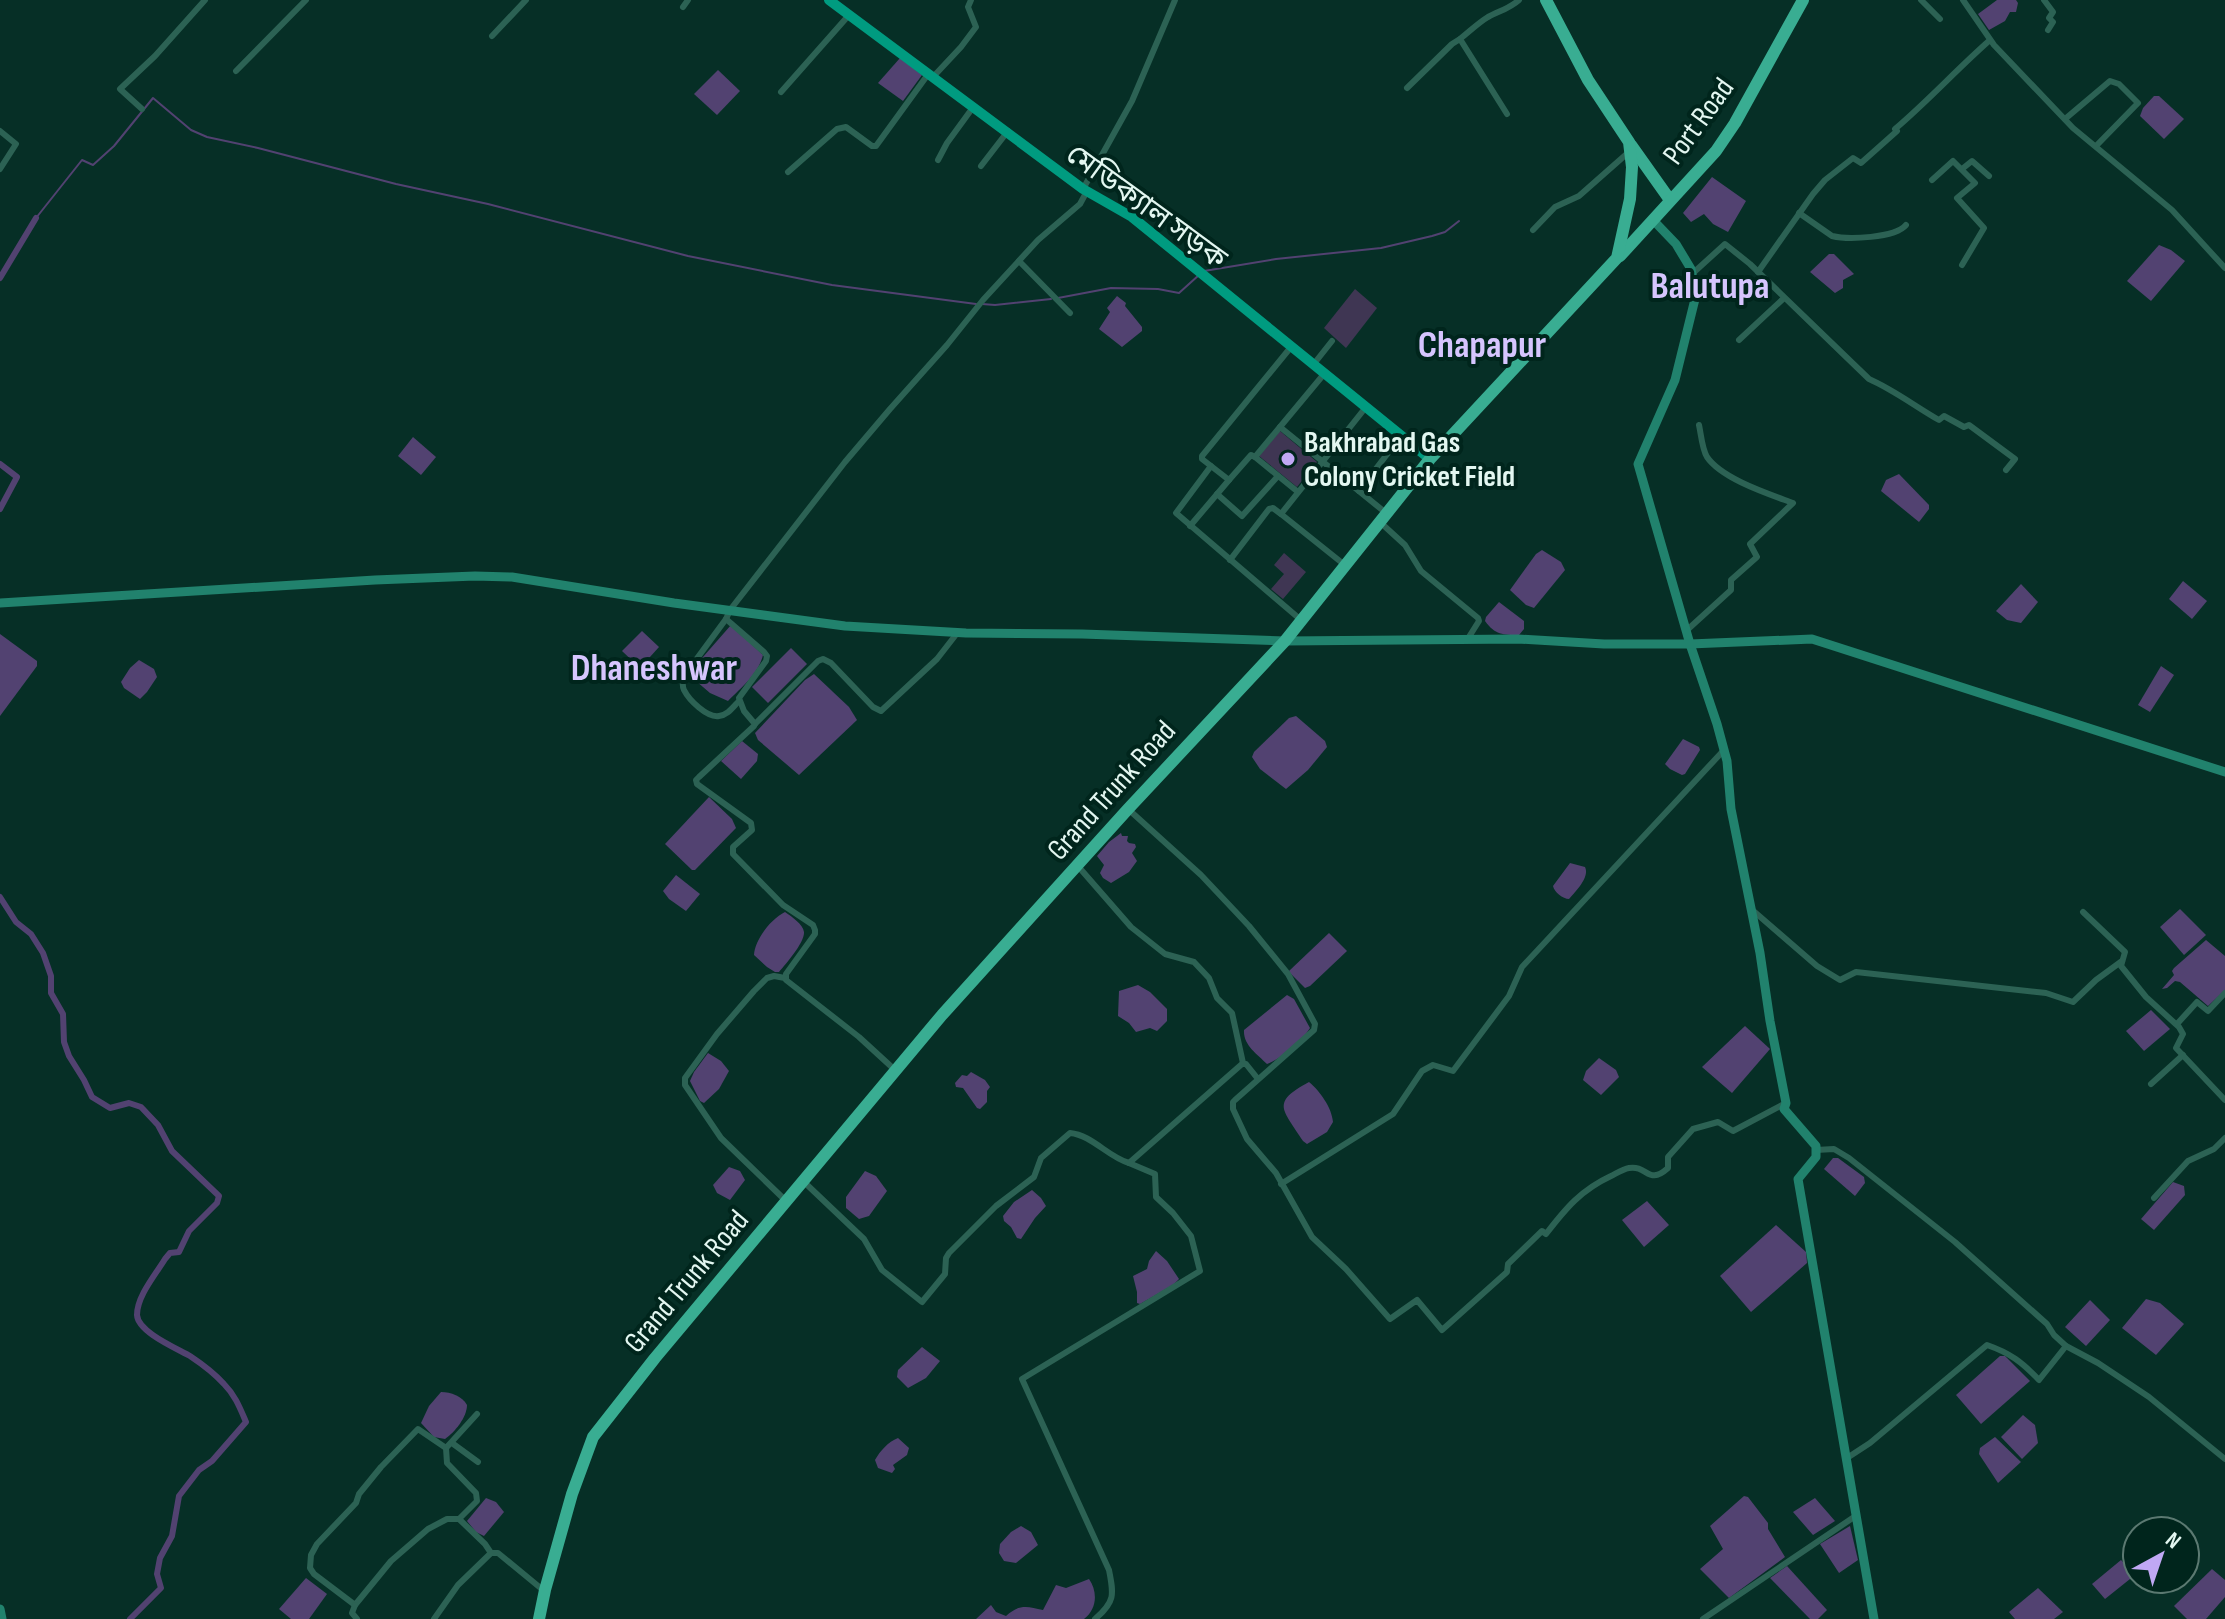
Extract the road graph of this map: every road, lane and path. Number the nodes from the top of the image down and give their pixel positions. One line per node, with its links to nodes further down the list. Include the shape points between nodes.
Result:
1 (205, 0): 26 (street, via 120,89)
2 (306, 0): 21 (street)
3 (526, 0): 18 (street)
4 (688, 0): 14 (street)
5 (829, 0): 15 (main road, মেডিক্যাল সড়ক)
6 (971, 0): 22 (street, via 968,7 976,27)
7 (1175, 0): 40 (street, via 1132,101)
8 (1519, 0): 19 (street)
9 (1546, 0): 32 (highway)
10 (1803, 0): 41 (highway, Port Road, via 1727,136)
11 (1921, 0): 16 (street)
12 (1963, 0): 20 (street)
13 (2044, 0): 17 (street, via 2053,12)
14 (683, 7)
15 (849, 15): 22 (main road, মেডিক্যাল সড়ক); 24 (street)
16 (1940, 19)
17 (2048, 30)
18 (492, 36)
19 (1460, 39): 23 (street); 27 (street)
20 (1990, 40): 28 (street); 42 (street, via 1861,163 1853,158 1825,180)
21 (236, 71)
22 (931, 75): 25 (main road, মেডিক্যাল সড়ক); 37 (street, via 876,146 846,127 837,129)
23 (1407, 88)
24 (781, 92)
25 (974, 106): 30 (main road, মেডিক্যাল সড়ক); 33 (street)
26 (142, 109)
27 (1507, 114)
28 (2065, 119): 31 (street); 31 (street, via 2110,81 2119,84 2138,103)
29 (0, 131): 35 (street, via 16,144)
30 (1008, 131): 34 (street); 40 (main road, মেডিক্যাল সড়ক)
31 (2096, 146): 49 (street, via 2172,210)
32 (1630, 147): 41 (highway); 45 (street, via 1579,196 1555,207); 46 (highway, Grand Trunk Road, via 1630,199)
33 (938, 160)
34 (981, 166)
35 (0, 169)
36 (1962, 169): 38 (street, via 1972,161); 39 (street, via 1953,161); 48 (street, via 1975,183 1957,198 1984,228)
37 (788, 172)
38 (1989, 176)
39 (1932, 180)
40 (1085, 190): 47 (street, via 1080,204); 56 (main road, মেডিক্যাল সড়ক, via 1132,217)
41 (1670, 200): 43 (highway, Port Road)
42 (1799, 213): 44 (street, via 1838,238 1894,232); 50 (street)
43 (1653, 220): 46 (highway, Port Road); 51 (main road, via 1676,244)
44 (1906, 225)
45 (1533, 230)
46 (1617, 258): 64 (highway, Grand Trunk Road)
47 (1019, 261): 53 (street); 79 (street, via 845,462)
48 (1962, 265)
49 (2225, 268)
50 (1758, 272): 51 (street, via 1725,244); 52 (street)
51 (1692, 274): 81 (main road, via 1696,295 1675,380 1638,464)
52 (1784, 298): 54 (street); 67 (street, via 1869,379 1939,420 1944,416 1969,425 2015,459)
53 (1070, 313)
54 (1739, 340)
55 (1332, 341): 57 (street)
56 (1291, 347): 57 (main road, মেডিক্যাল সড়ক); 66 (street, via 1202,456)
57 (1313, 365): 58 (main road, মেডিক্যাল সড়ক)
58 (1324, 374): 59 (main road, মেডিক্যাল সড়ক); 61 (street)
59 (1366, 407): 62 (main road, মেডিক্যাল সড়ক); 65 (street)
60 (1699, 425): 81 (street, via 1707,456 1720,468 1741,483 1793,503 1750,544 1757,557 1731,580 1731,590)
61 (1280, 427): 63 (street); 65 (street)
62 (1401, 436): 64 (main road, মেডিক্যাল সড়ক); 70 (street)
63 (1255, 457): 68 (street); 69 (street, via 1251,455)
64 (1430, 459): 74 (highway, Grand Trunk Road)
65 (1322, 462): 70 (street); 71 (street)
66 (1211, 466): 69 (street); 75 (street, via 1177,511)
67 (2006, 470)
68 (1278, 476): 71 (street); 72 (street, via 1242,516)
69 (1229, 480): 72 (street)
70 (1359, 491): 74 (street)
71 (1298, 492): 73 (street)
72 (1217, 494): 75 (street)
73 (1281, 514): 76 (street, via 1269,509); 77 (street)
74 (1384, 519): 77 (highway, Grand Trunk Road); 83 (street, via 1421,571 1478,618)
75 (1190, 526): 76 (street)
76 (1230, 560): 80 (street)
77 (1346, 566): 80 (highway, Grand Trunk Road)
78 (0, 603): 79 (main road, via 475,576 512,577)
79 (728, 615): 82 (main road); 86 (street, via 767,656); 86 (street, via 682,681 696,704 713,717)
80 (1301, 620): 84 (highway, Grand Trunk Road)
81 (1686, 631): 85 (main road)
82 (958, 632): 84 (main road); 87 (street, via 881,711 823,659)
83 (1467, 640): 84 (main road); 85 (main road)
84 (1285, 641): 90 (highway, Grand Trunk Road)
85 (1690, 644): 88 (main road); 89 (main road, via 1812,639)
86 (739, 701): 87 (street)
87 (755, 724): 95 (street, via 696,780 751,823 752,830 733,847 737,859 783,905 813,925 815,934)
88 (1724, 750): 92 (main road); 109 (street, via 1522,967 1509,996 1453,1071 1433,1065 1422,1071 1393,1114)
89 (2225, 772)
90 (1128, 809): 91 (highway, Grand Trunk Road); 101 (street, via 1249,926 1288,974 1315,1024)
91 (1077, 865): 99 (street, via 1131,927 1165,954 1194,962 1209,978 1217,998 1232,1013); 100 (highway, Grand Trunk Road)
92 (1750, 908): 94 (street, via 1840,980 1856,972 2046,993 2073,1002); 104 (main road)
93 (2083, 912): 94 (street, via 2125,952)
94 (2122, 961): 97 (street, via 2146,997)
95 (785, 978): 100 (street); 111 (street, via 767,978 754,991 717,1034 685,1085 721,1138)
96 (2225, 993): 97 (street, via 2208,1011 2197,1002)
97 (2177, 1024): 98 (street, via 2183,1034 2176,1048)
98 (2183, 1055): 102 (street); 103 (street)
99 (1243, 1063): 101 (street); 107 (street)
100 (895, 1070): 108 (highway, Grand Trunk Road)
101 (1258, 1079): 109 (street, via 1233,1102 1233,1109 1247,1139)
102 (2151, 1084)
103 (2225, 1100)
104 (1786, 1103): 106 (main road, via 1784,1109); 109 (street, via 1733,1131 1718,1122 1693,1129 1668,1157 1668,1168 1656,1176 1639,1168 1625,1169 1594,1184 1442,1330 1417,1300 1390,1319 1312,1237)
105 (2225, 1138): 110 (street, via 2188,1161)
106 (1816, 1150): 112 (street, via 1834,1149 1849,1158 1955,1242); 115 (main road, via 1798,1179)
107 (1129, 1163): 108 (street, via 1070,1133 1041,1158 1034,1177 949,1253 945,1274 922,1302 882,1270 864,1239); 128 (street, via 1155,1174 1156,1197 1191,1236 1200,1271 1022,1379 1109,1570 1113,1591)
108 (803, 1181): 111 (highway, Grand Trunk Road)
109 (1281, 1184)
110 (2154, 1198)
111 (786, 1201): 121 (highway, Grand Trunk Road, via 593,1437)
112 (2066, 1346): 115 (street, via 2039,1380 2007,1351 1987,1345); 116 (street, via 2149,1397)
113 (477, 1414): 114 (street)
114 (449, 1446): 117 (street); 119 (street, via 447,1463 478,1497); 122 (street, via 416,1430 317,1544 310,1568)
115 (1847, 1458): 118 (main road)
116 (2225, 1459)
117 (478, 1462)
118 (1857, 1515): 129 (street); 130 (main road)
119 (459, 1519): 120 (street); 122 (street, via 428,1529 391,1561)
120 (491, 1553): 121 (street); 126 (street, via 458,1585)
121 (545, 1590): 127 (highway, Grand Trunk Road)
122 (355, 1605): 125 (street, via 352,1613)
123 (0, 1609): 124 (main road)
124 (2, 1619)
125 (357, 1619)
126 (434, 1619)
127 (539, 1619)
128 (1095, 1619)
129 (1703, 1619)
130 (1874, 1619)

